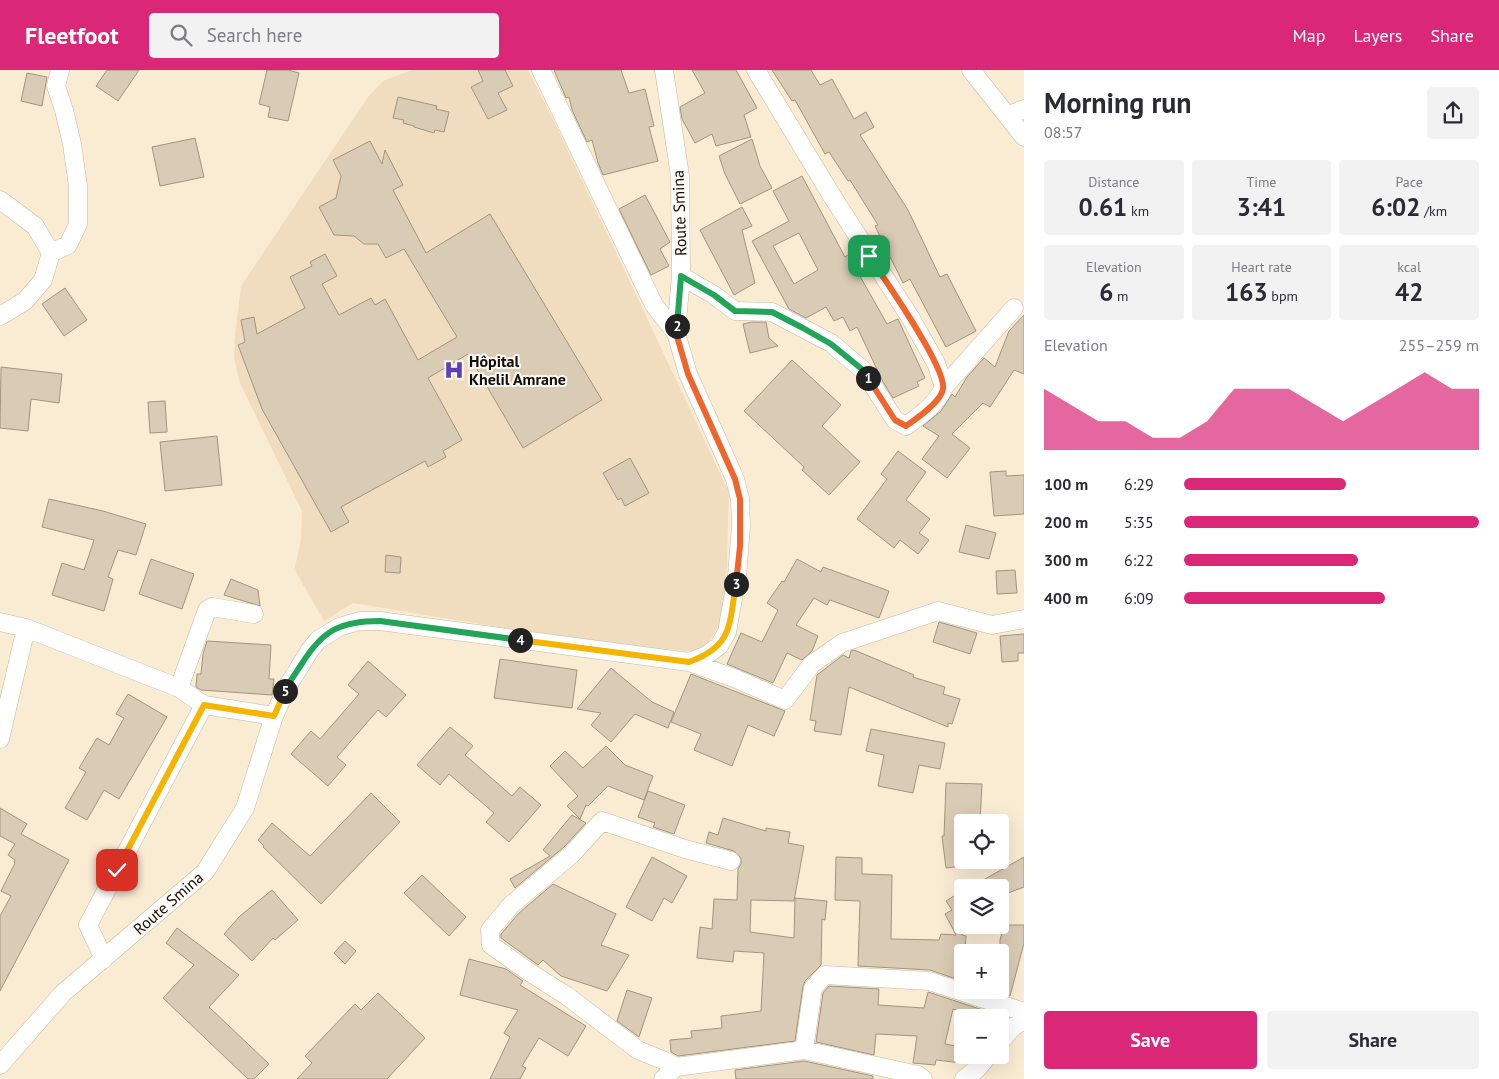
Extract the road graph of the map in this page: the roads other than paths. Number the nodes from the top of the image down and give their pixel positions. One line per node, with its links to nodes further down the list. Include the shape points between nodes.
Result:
1 (60, 70): 10 (street, via 56,86 72,144 78,186 78,224 68,245)
2 (541, 70): 14 (street, via 654,305)
3 (664, 70): 11 (street, Route Smina, via 680,176)
4 (756, 70): 15 (street, via 821,180 910,317 936,363)
5 (970, 70): 7 (street)
6 (1024, 109): 7 (street)
7 (1008, 116): 8 (street)
8 (1024, 137)
9 (0, 200): 10 (street, via 35,226)
10 (51, 253): 13 (street, via 43,280 25,301)
11 (681, 276): 14 (street, Route Smina); 15 (street, via 735,311 772,312 831,344 863,370 895,420 906,426 940,396)
12 (1014, 308): 15 (street)
13 (0, 316)
14 (676, 333): 20 (street, Route Smina, via 688,374 735,479 740,499 741,536 727,632 719,646)
15 (944, 387)
16 (254, 614): 21 (street, via 212,607 207,610)
17 (1024, 619): 20 (street, via 992,625 938,611 842,643 812,664 785,700)
18 (0, 622): 19 (street)
19 (26, 628): 21 (street); 24 (street)
20 (689, 662): 23 (street, Route Smina, via 380,621 359,621 339,627 318,640 287,687)
21 (179, 688): 22 (street)
22 (204, 705): 23 (street); 26 (street, via 88,925)
23 (274, 716): 26 (street, Route Smina, via 245,808 205,872)
24 (0, 739)
25 (731, 861): 33 (street, via 602,821 571,855 511,905 490,930 491,945 567,996)
26 (104, 958): 32 (street, Route Smina, via 63,994)
27 (1024, 1012): 30 (street, via 929,981 825,975 813,988)
28 (1024, 1020): 29 (street)
29 (1009, 1032)
30 (804, 1050): 33 (street); 34 (street, via 918,1075)
31 (981, 1064): 35 (street)
32 (0, 1065)
33 (670, 1073)
34 (923, 1079)
35 (964, 1079)

